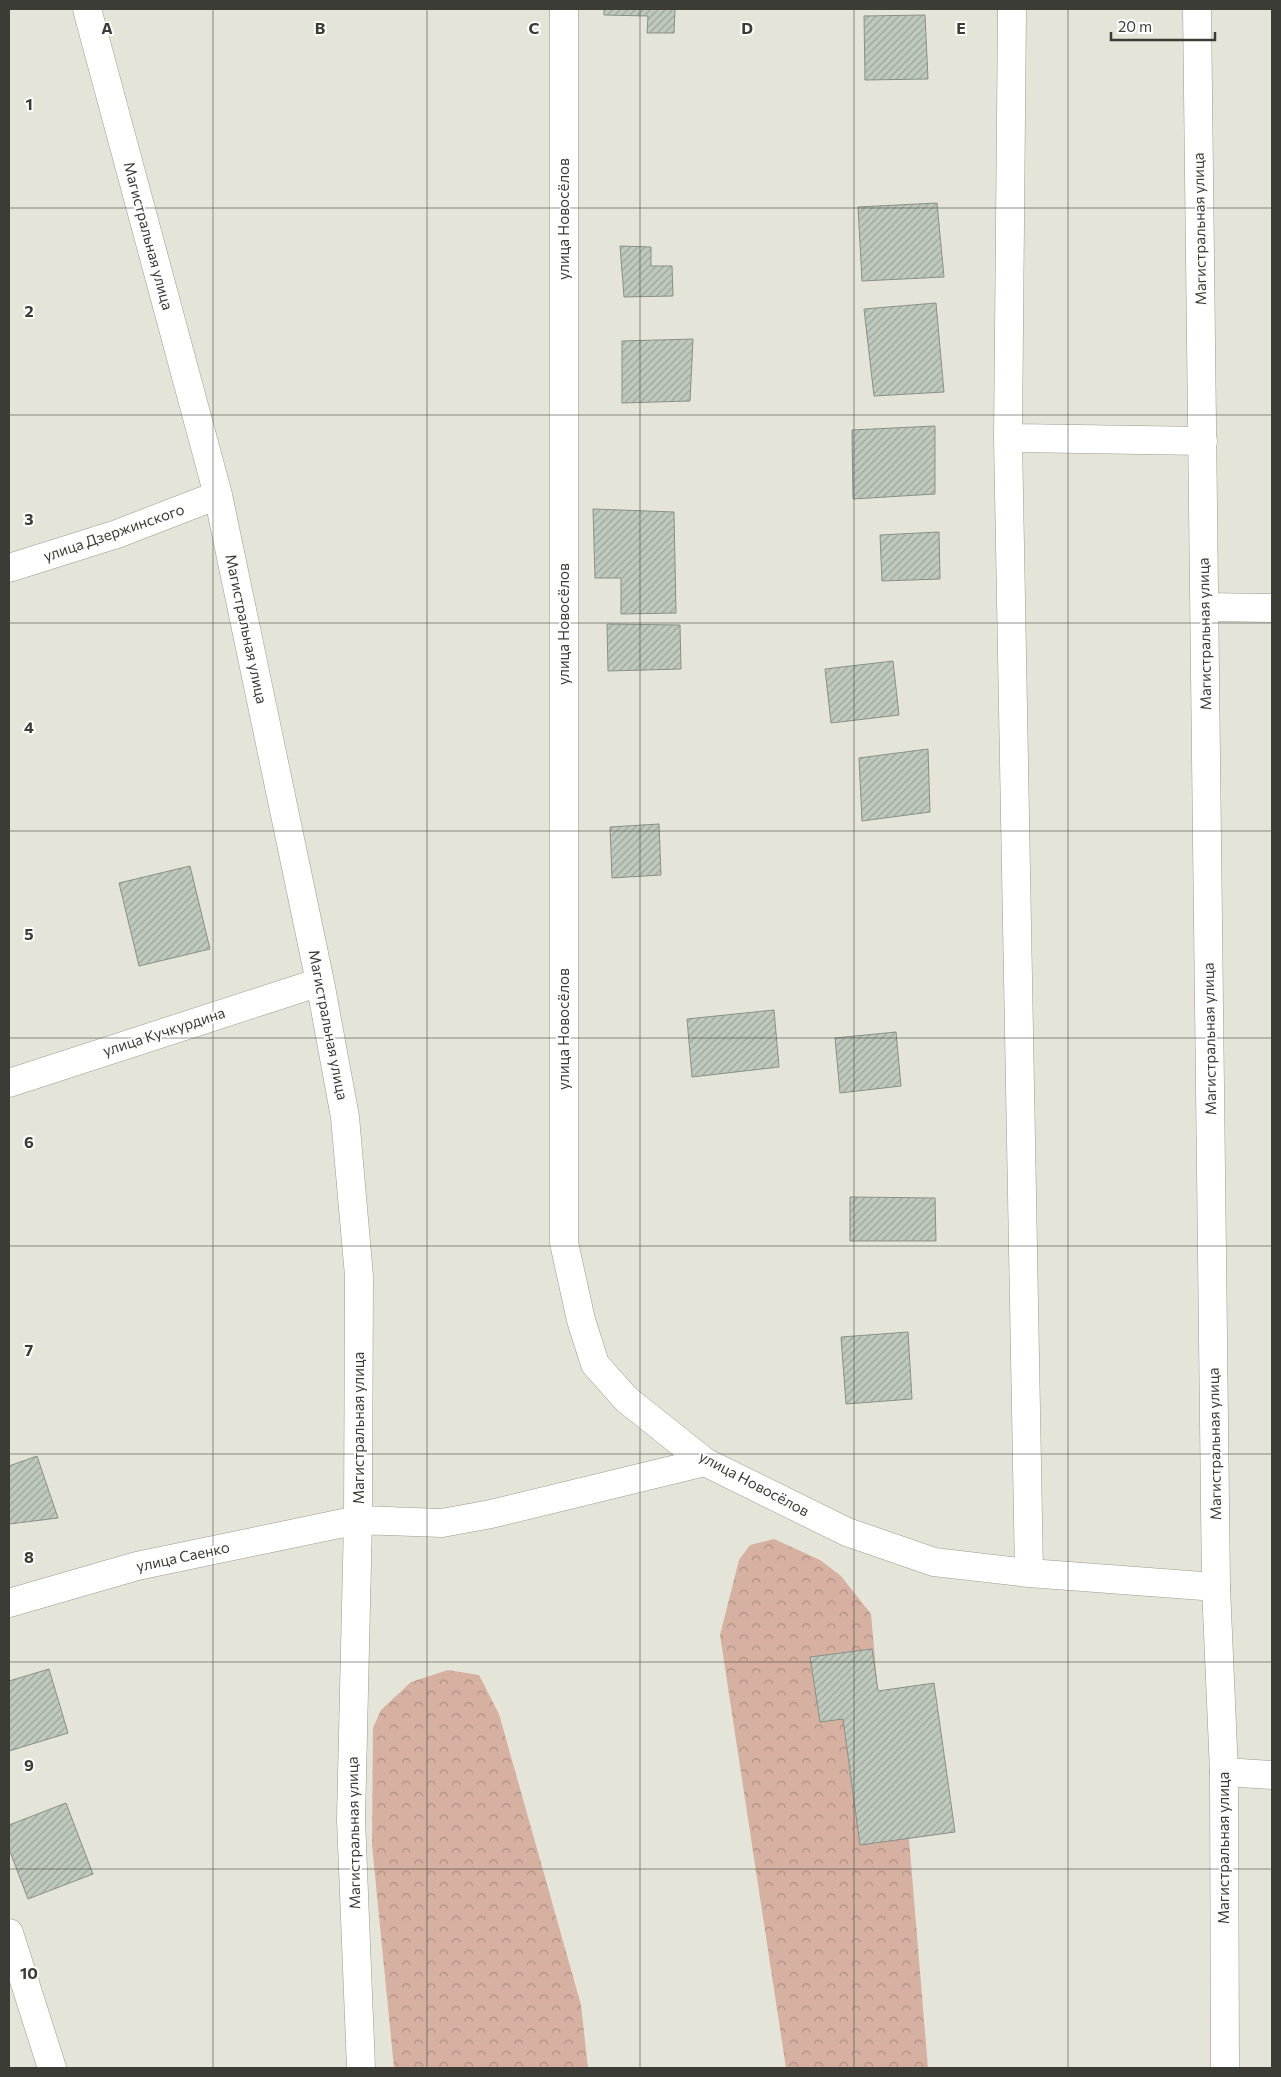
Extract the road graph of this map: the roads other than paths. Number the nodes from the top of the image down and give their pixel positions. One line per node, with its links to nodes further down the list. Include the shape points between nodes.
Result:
1 (87, 9): 7 (street, Магистральная улица)
2 (564, 9): 13 (street, улица Новосёлов, via 564,1243 581,1320 595,1364 626,1399)
3 (1012, 9): 5 (street)
4 (1197, 9): 6 (street, Магистральная улица)
5 (1008, 438): 6 (street); 15 (street)
6 (1203, 441): 9 (street, Магистральная улица)
7 (218, 495): 8 (street, улица Дзержинского, via 117,534); 11 (street, Магистральная улица)
8 (9, 568)
9 (1205, 607): 10 (street); 16 (street, Магистральная улица)
10 (1272, 608)
11 (320, 982): 12 (street, улица Кучкурдина); 14 (street, Магистральная улица, via 345,1116 359,1276)
12 (9, 1083)
13 (706, 1462): 14 (street, улица Саенко, via 442,1523); 15 (street, улица Новосёлов, via 847,1532 934,1562)
14 (358, 1520): 17 (street, улица Саенко, via 137,1566); 22 (street, Магистральная улица, via 351,1819)
15 (1029, 1573): 16 (street, улица Новосёлов)
16 (1216, 1587): 18 (street, Магистральная улица)
17 (9, 1603)
18 (1224, 1772): 19 (street); 23 (street, Магистральная улица)
19 (1272, 1775)
20 (9, 1932): 21 (street)
21 (52, 2068)
22 (361, 2068)
23 (1225, 2068)

